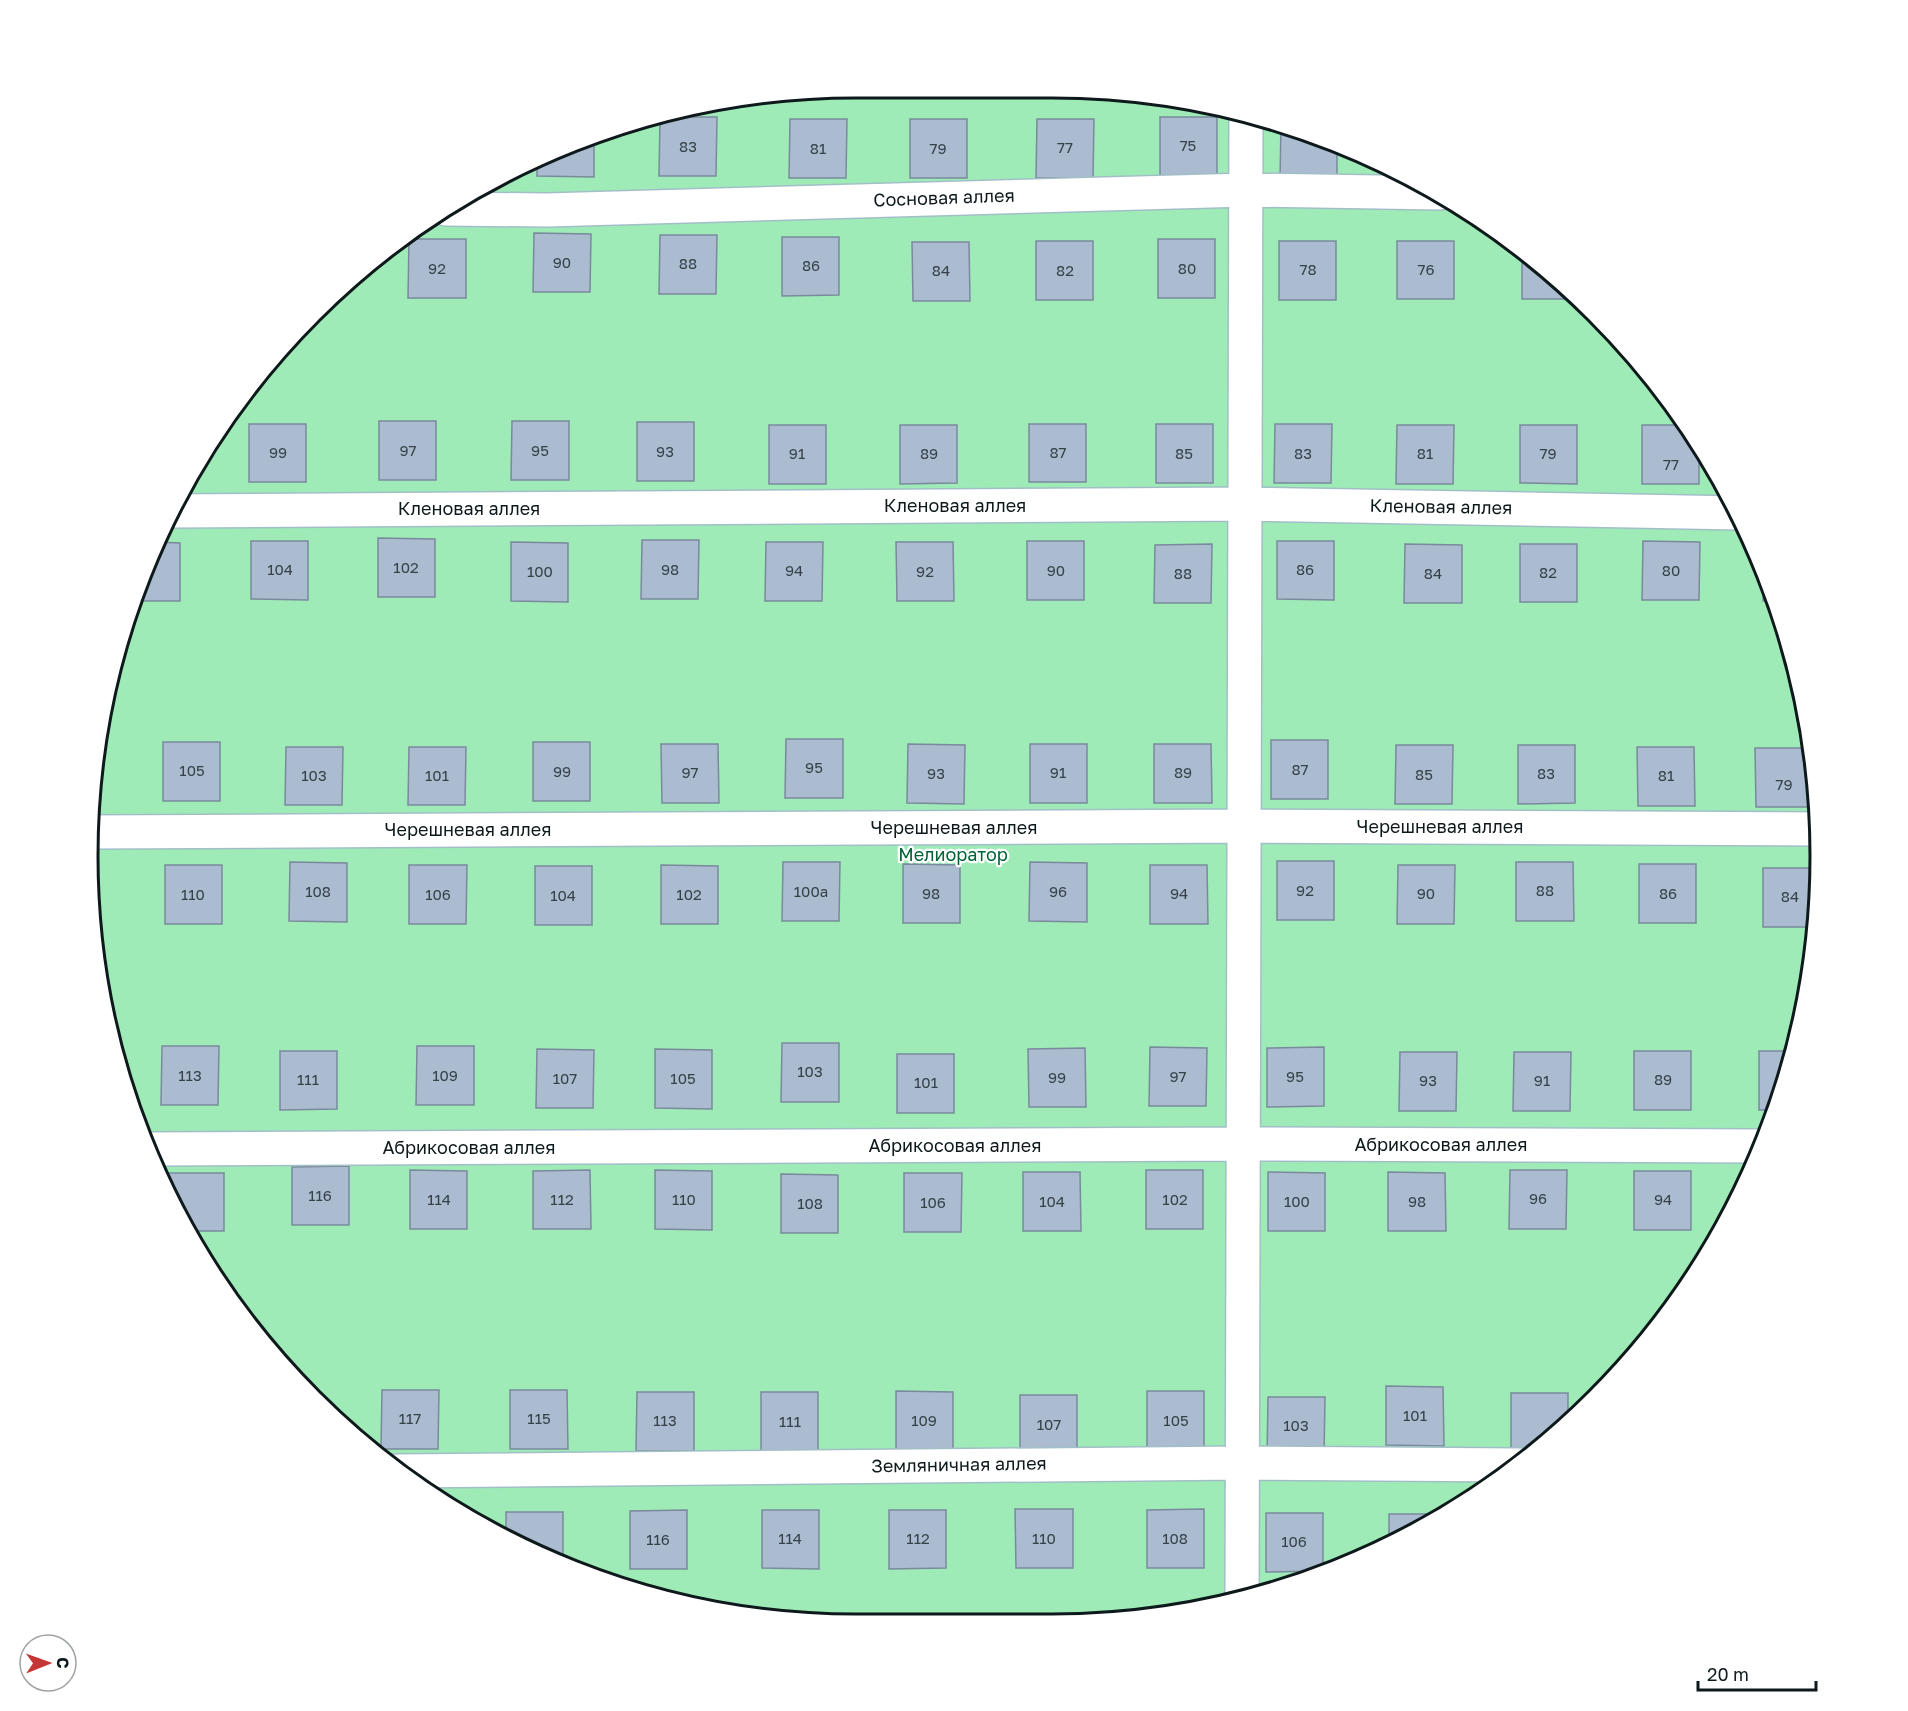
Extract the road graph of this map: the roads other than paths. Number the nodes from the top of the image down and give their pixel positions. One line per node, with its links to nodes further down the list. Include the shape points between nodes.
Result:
1 (1246, 122): 2 (street)
2 (1246, 190): 3 (street, Сосновая аллея); 4 (street, Сосновая аллея); 5 (street)
3 (1420, 193)
4 (458, 210)
5 (1246, 504): 6 (street, Кленовая аллея); 7 (street, Кленовая аллея); 8 (street)
6 (181, 511)
7 (1728, 513)
8 (1245, 826): 9 (street, Черешневая аллея); 10 (street, Черешневая аллея); 11 (street)
9 (1809, 829)
10 (98, 832)
11 (1244, 1144): 12 (street, Абрикосовая аллея); 13 (street, Абрикосовая аллея); 14 (street)
12 (1753, 1146)
13 (156, 1149)
14 (1242, 1462): 15 (street, Земляничная аллея); 16 (street, Земляничная аллея); 17 (street)
15 (1503, 1465)
16 (413, 1471)
17 (1242, 1590)

